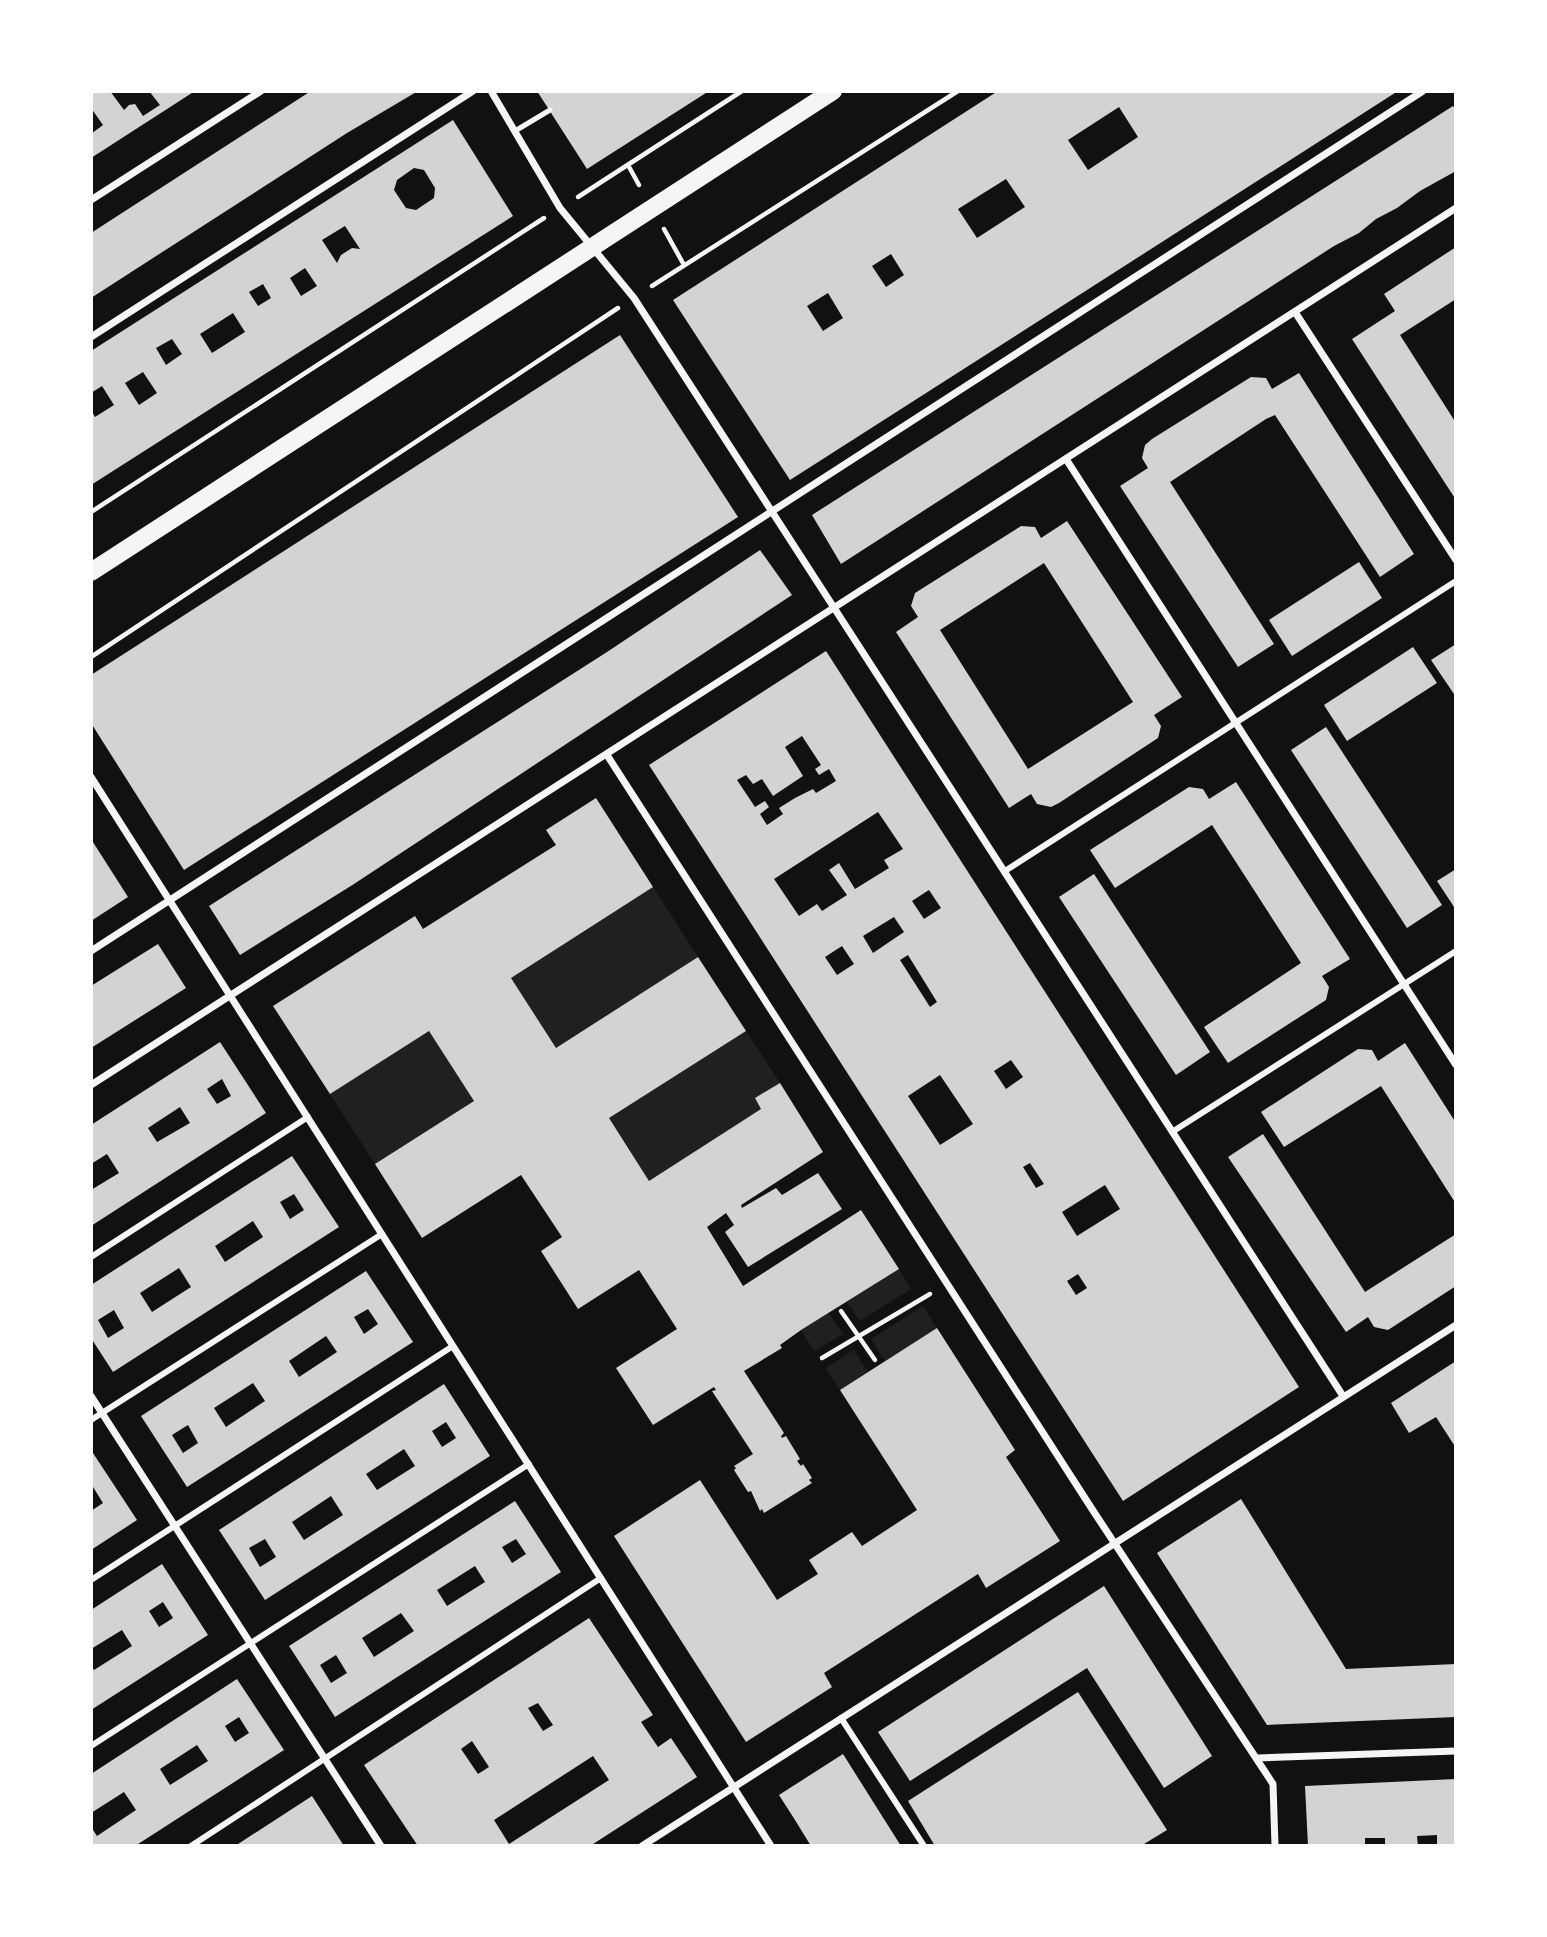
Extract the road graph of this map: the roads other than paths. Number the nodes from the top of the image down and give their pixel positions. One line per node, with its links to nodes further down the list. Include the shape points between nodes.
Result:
1 (261, 91): 8 (street)
2 (473, 91): 12 (street)
3 (491, 91): 7 (street)
4 (833, 91): 10 (main road)
5 (1423, 91): 14 (street)
6 (550, 110): 7 (lane)
7 (515, 131): 10 (street, via 560,208)
8 (91, 200)
9 (1456, 208): 11 (street)
10 (592, 247): 14 (street, via 634,298); 16 (main road)
11 (1295, 312): 13 (street); 15 (street)
12 (91, 337)
13 (1066, 459): 18 (street); 19 (street)
14 (772, 512): 18 (street); 23 (street)
15 (1456, 560)
16 (91, 572)
17 (1456, 581): 19 (street)
18 (834, 608): 20 (street); 22 (street)
19 (1236, 723): 22 (street); 26 (street)
20 (607, 755): 27 (street); 42 (street)
21 (91, 776): 23 (street)
22 (1005, 872): 31 (street)
23 (170, 900): 24 (street); 27 (street)
24 (91, 951)
25 (1456, 951): 26 (street)
26 (1403, 984): 28 (street); 31 (street)
27 (230, 996): 29 (street); 30 (street)
28 (1456, 1065)
29 (91, 1085)
30 (308, 1117): 32 (street); 33 (street)
31 (1172, 1132): 37 (street)
32 (382, 1234): 35 (street); 38 (street)
33 (91, 1257)
34 (1456, 1325): 37 (street)
35 (453, 1346): 40 (street); 41 (street)
36 (91, 1396): 38 (street)
37 (1343, 1396): 42 (street)
38 (102, 1413): 39 (street); 41 (street)
39 (91, 1420)
40 (529, 1464): 43 (street); 45 (street)
41 (175, 1526): 44 (street); 45 (street)
42 (1115, 1543): 46 (street); 50 (street)
43 (601, 1578): 49 (street); 51 (street)
44 (91, 1580)
45 (251, 1643): 47 (street); 49 (street)
46 (841, 1718): 51 (street); 56 (street)
47 (91, 1746)
48 (1456, 1751): 50 (street)
49 (325, 1758): 52 (street); 53 (street)
50 (1257, 1758): 57 (street, via 1273,1784)
51 (734, 1787): 54 (street); 55 (street)
52 (191, 1846)
53 (382, 1846)
54 (642, 1846)
55 (771, 1846)
56 (924, 1846)
57 (1275, 1846)

